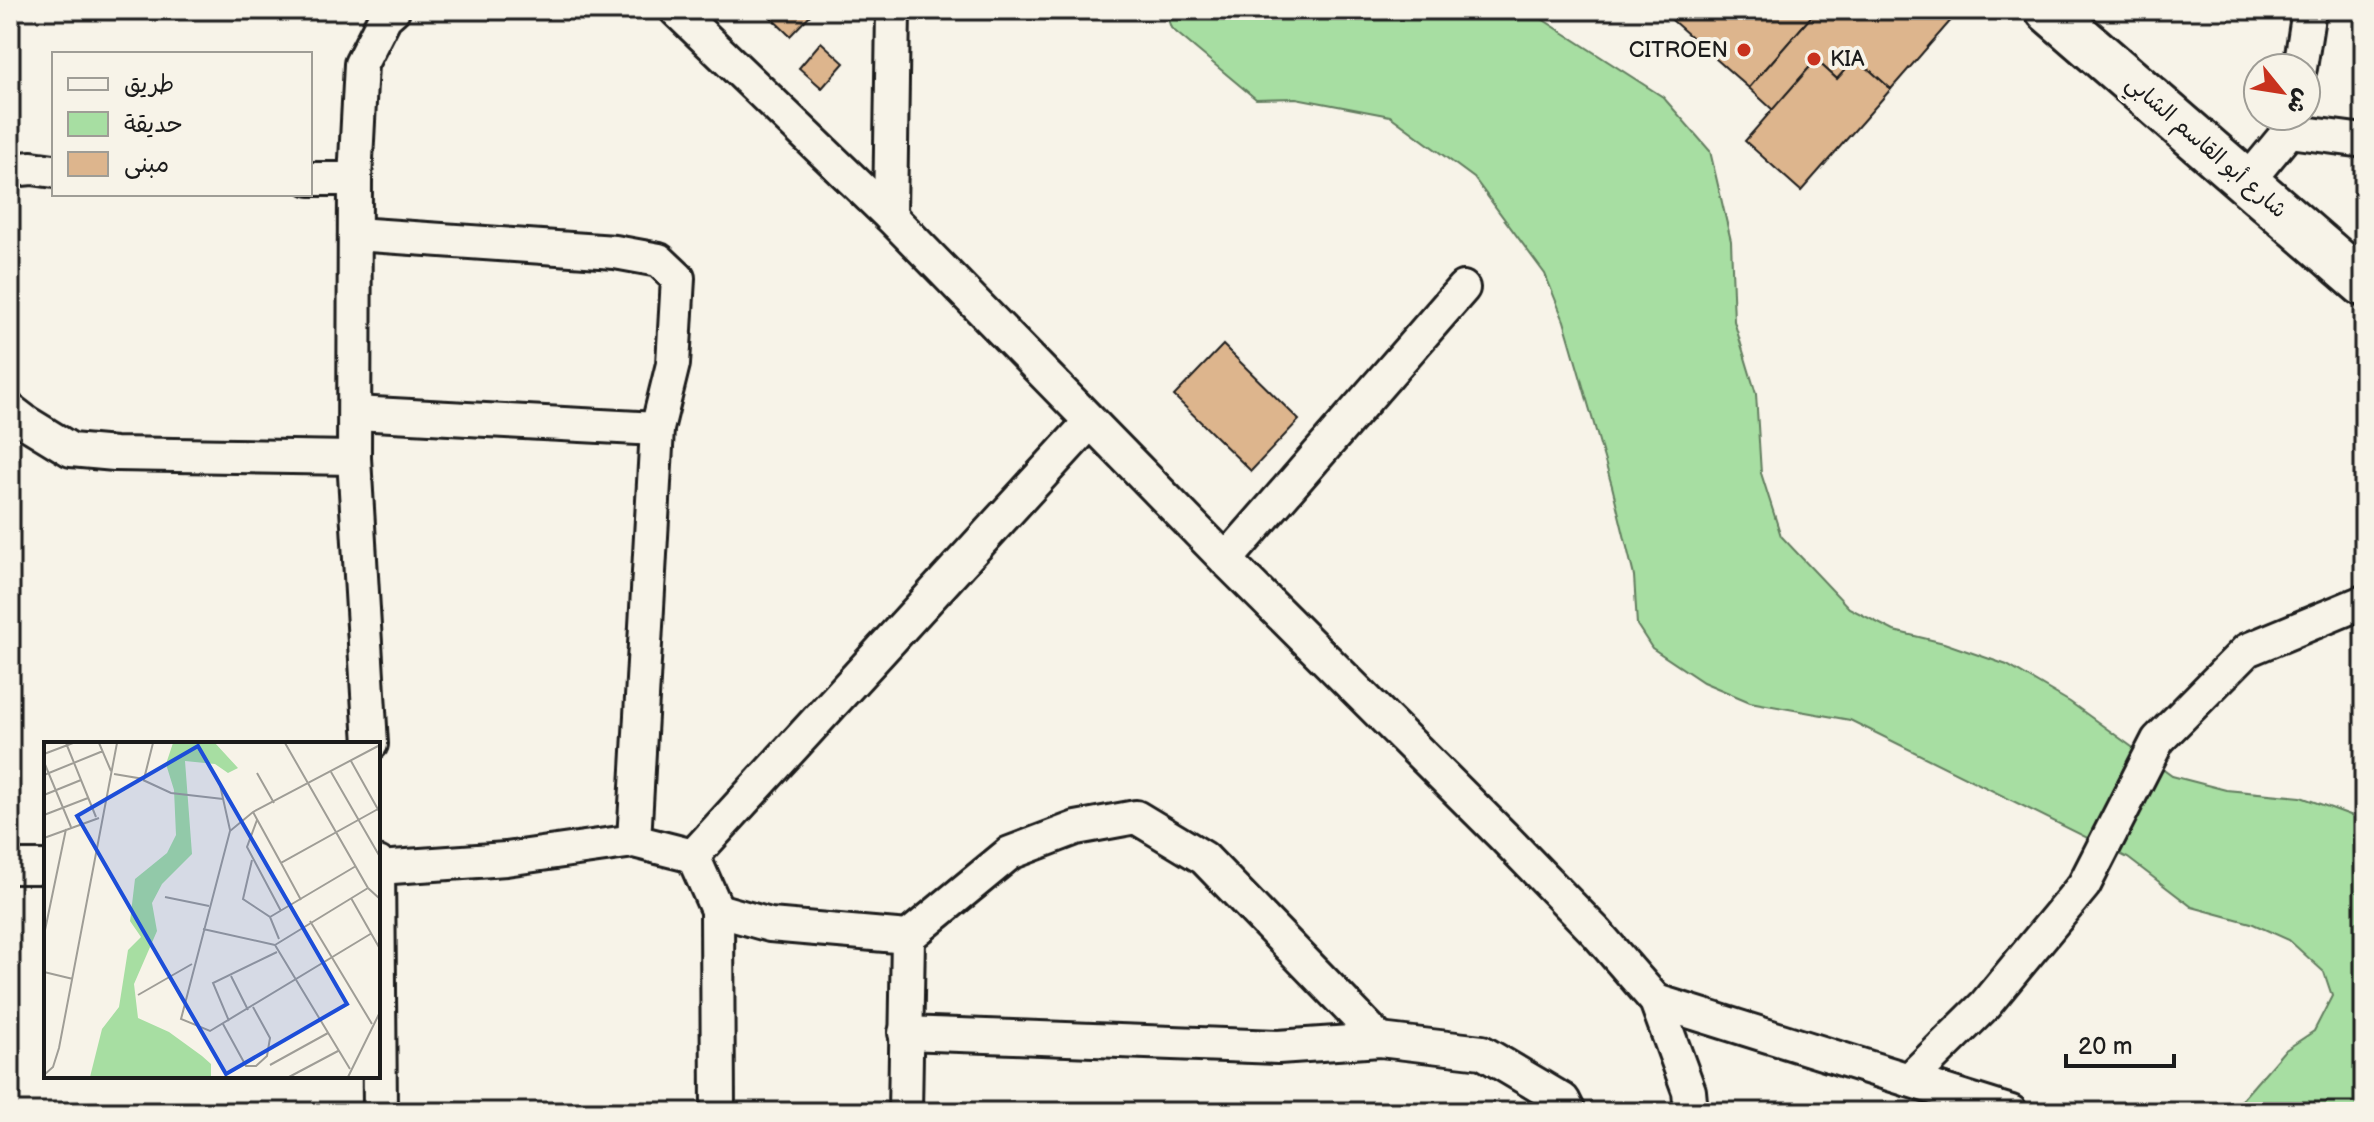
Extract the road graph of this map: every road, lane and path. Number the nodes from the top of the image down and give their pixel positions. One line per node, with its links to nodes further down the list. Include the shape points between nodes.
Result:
1 (393, 10): 13 (street, via 361,64)
2 (676, 10): 15 (street)
3 (893, 10): 15 (street)
4 (2048, 10): 14 (main road, شارع أبو القاسم الشابي)
5 (2309, 10): 6 (street)
6 (2302, 52)
7 (2322, 131): 9 (street)
8 (2284, 132): 14 (street)
9 (2364, 141)
10 (10, 170): 11 (street)
11 (52, 171)
12 (312, 179): 13 (street)
13 (355, 179): 16 (street)
14 (2247, 182): 17 (main road, شارع أبو القاسم الشابي)
15 (890, 216): 21 (street)
16 (355, 234): 20 (street); 22 (street, via 615,252 659,260 678,278 673,364)
17 (2364, 284)
18 (1463, 288): 24 (street)
19 (10, 410): 23 (street, via 71,450)
20 (355, 413): 22 (street); 23 (street)
21 (1090, 422): 24 (street); 29 (street)
22 (657, 429): 28 (street)
23 (354, 458): 27 (street)
24 (1226, 560): 35 (street, via 1514,846)
25 (2364, 601): 26 (street); 39 (street, via 2247,650 2158,740 2084,885 1985,1005)
26 (2364, 619)
27 (371, 742)
28 (634, 841): 29 (street); 32 (street, via 506,859)
29 (693, 856): 33 (street)
30 (10, 867): 31 (street)
31 (44, 867)
32 (380, 867)
33 (717, 910): 34 (street, via 770,925); 41 (street)
34 (908, 937): 36 (street); 37 (street, via 1010,853 1076,828 1136,817 1204,858)
35 (1656, 1001): 39 (street); 44 (street, via 1689,1091)
36 (905, 1033): 37 (street, via 1278,1047); 42 (street)
37 (1380, 1040): 43 (street, via 1482,1052 1563,1100)
38 (380, 1078): 40 (street)
39 (1909, 1080): 45 (street)
40 (380, 1112)
41 (718, 1112)
42 (905, 1112)
43 (1569, 1112)
44 (1691, 1112)
45 (2011, 1112)

